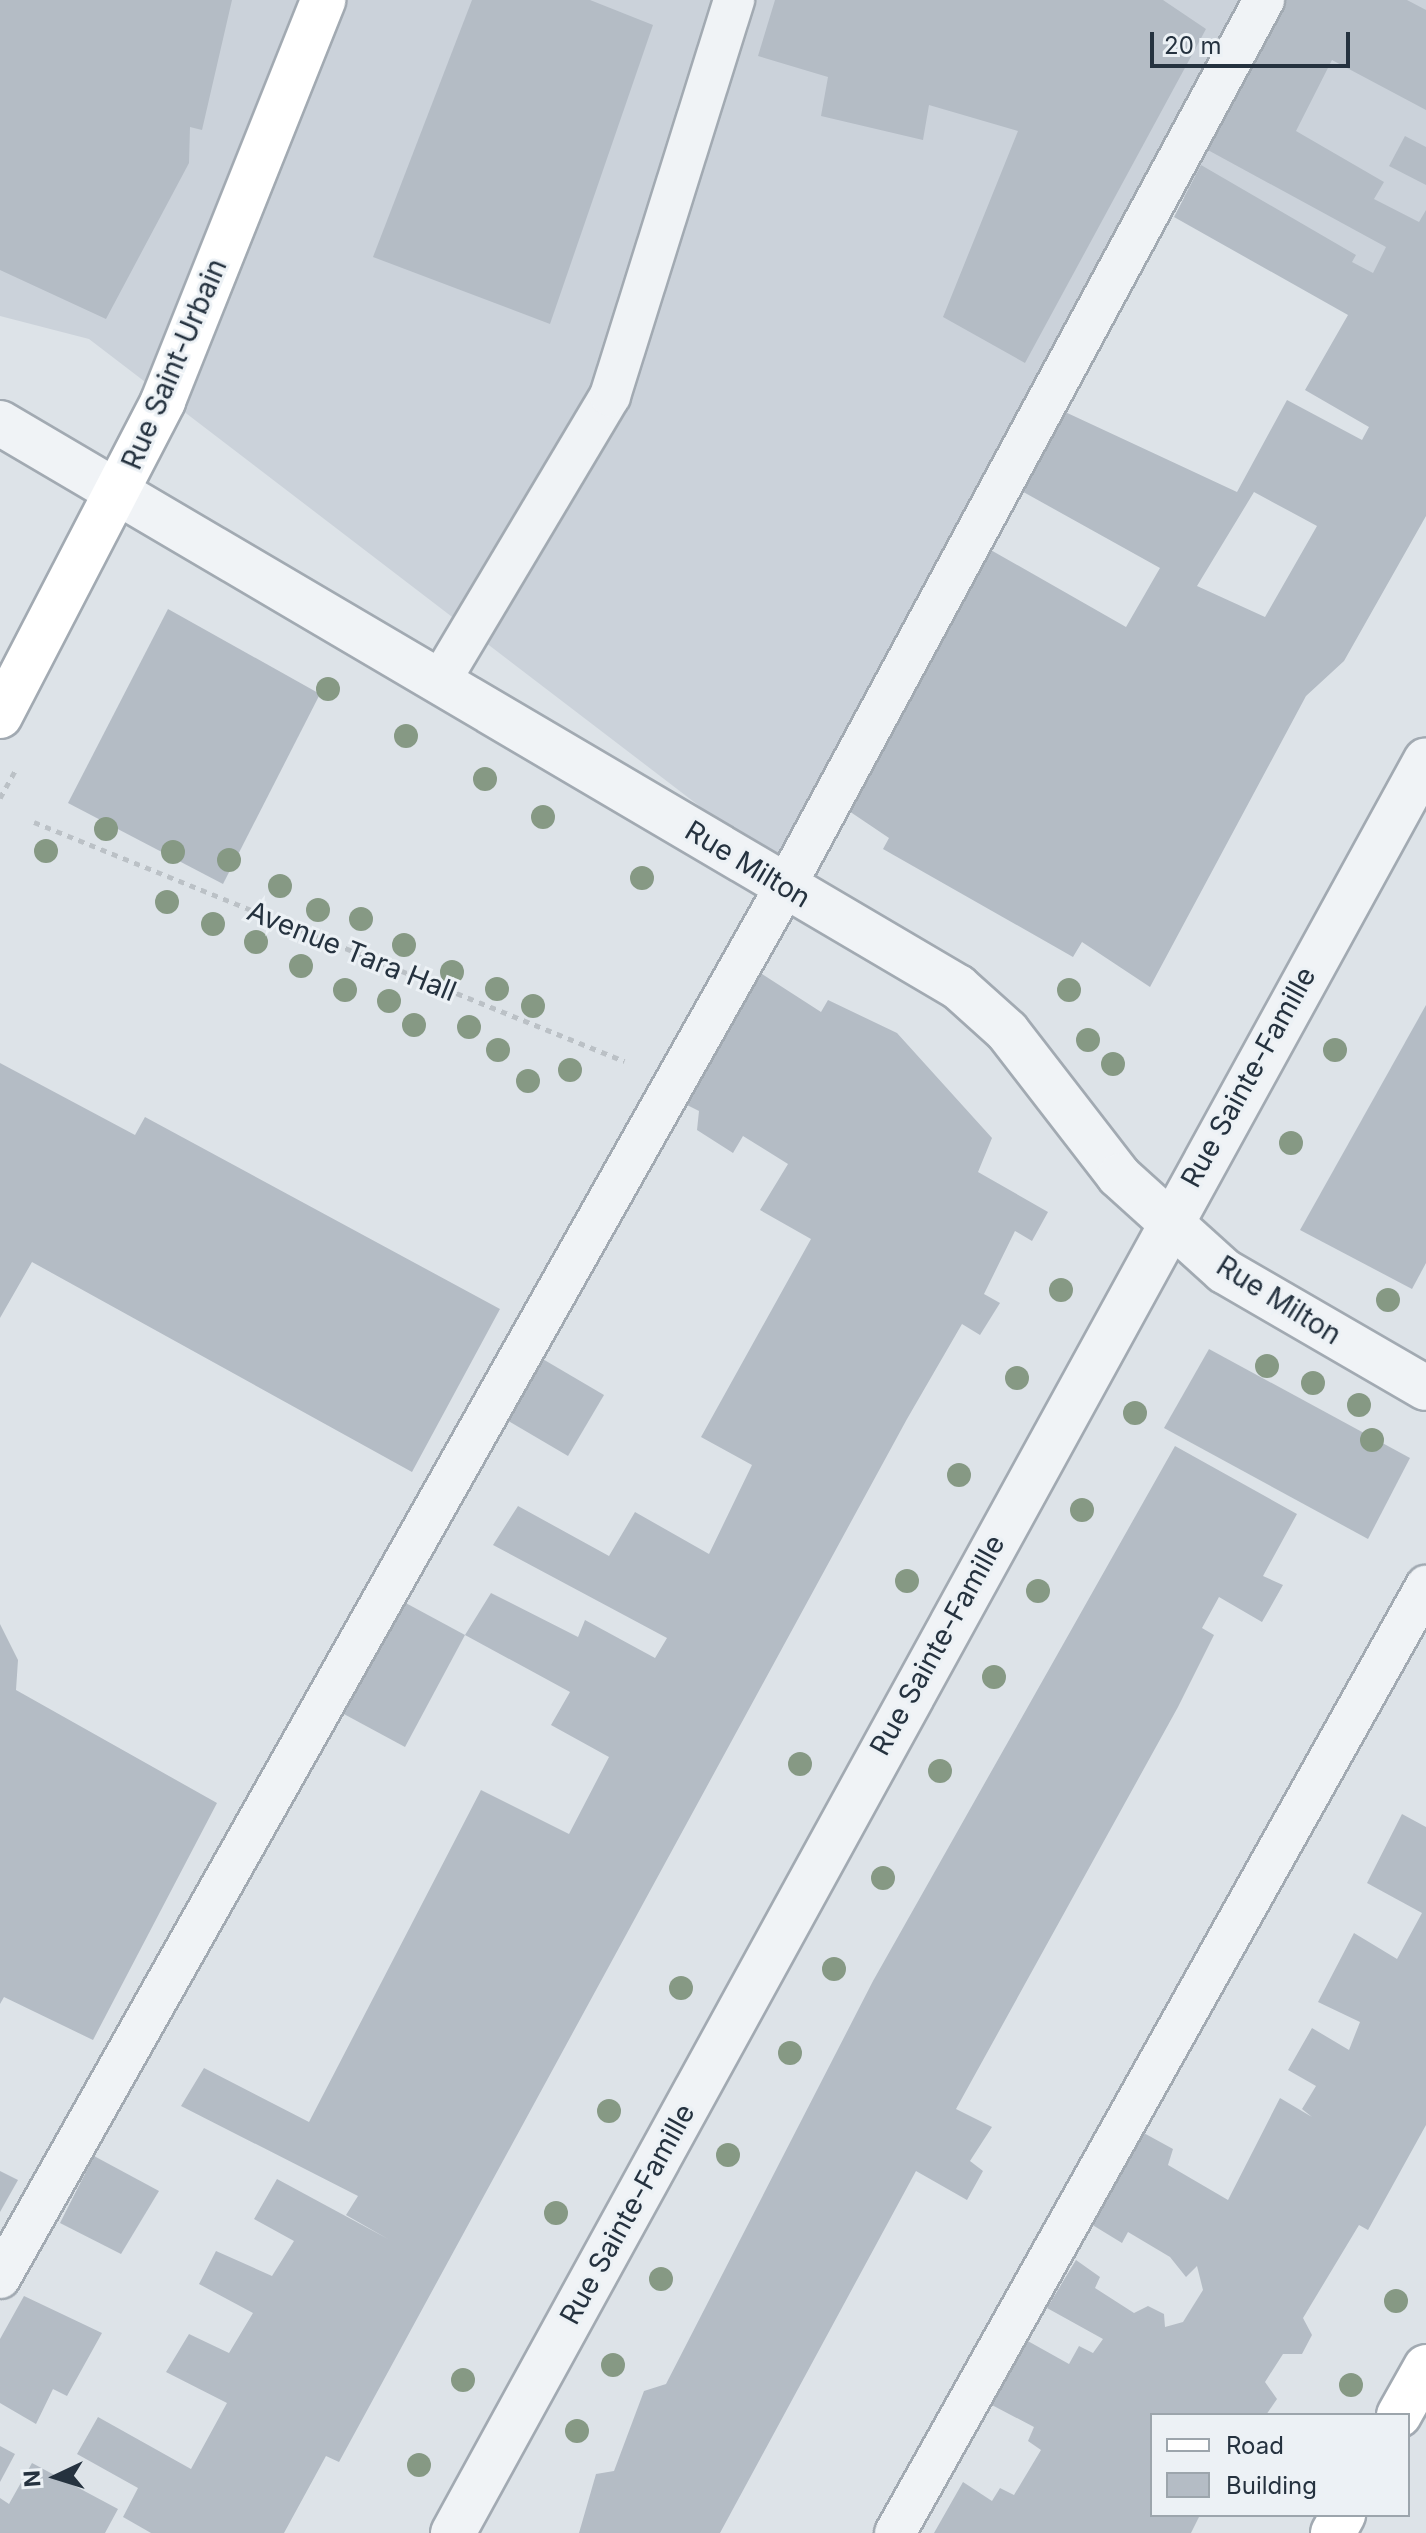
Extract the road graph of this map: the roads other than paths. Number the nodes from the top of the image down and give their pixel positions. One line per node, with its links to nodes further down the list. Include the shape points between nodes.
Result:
1 (323, 0): 5 (main road, Rue Saint-Urbain, via 163,401)
2 (734, 0): 6 (lane, via 610,396)
3 (1264, 0): 9 (lane)
4 (0, 423): 5 (street, Rue Milton)
5 (120, 489): 6 (street, Rue Milton); 7 (main road, Rue Saint-Urbain)
6 (440, 681): 9 (street, Rue Milton)
7 (0, 716)
8 (1426, 760): 10 (street, Rue Sainte-Famille)
9 (785, 887): 10 (street, Rue Milton, via 958,987 1007,1031 1119,1176); 13 (lane, via 669,1080)
10 (1167, 1221): 11 (street, Rue Milton, via 1224,1271); 14 (street, Rue Sainte-Famille)
11 (1426, 1388)
12 (1426, 1586): 15 (lane)
13 (0, 2278)
14 (453, 2533)
15 (895, 2533)

